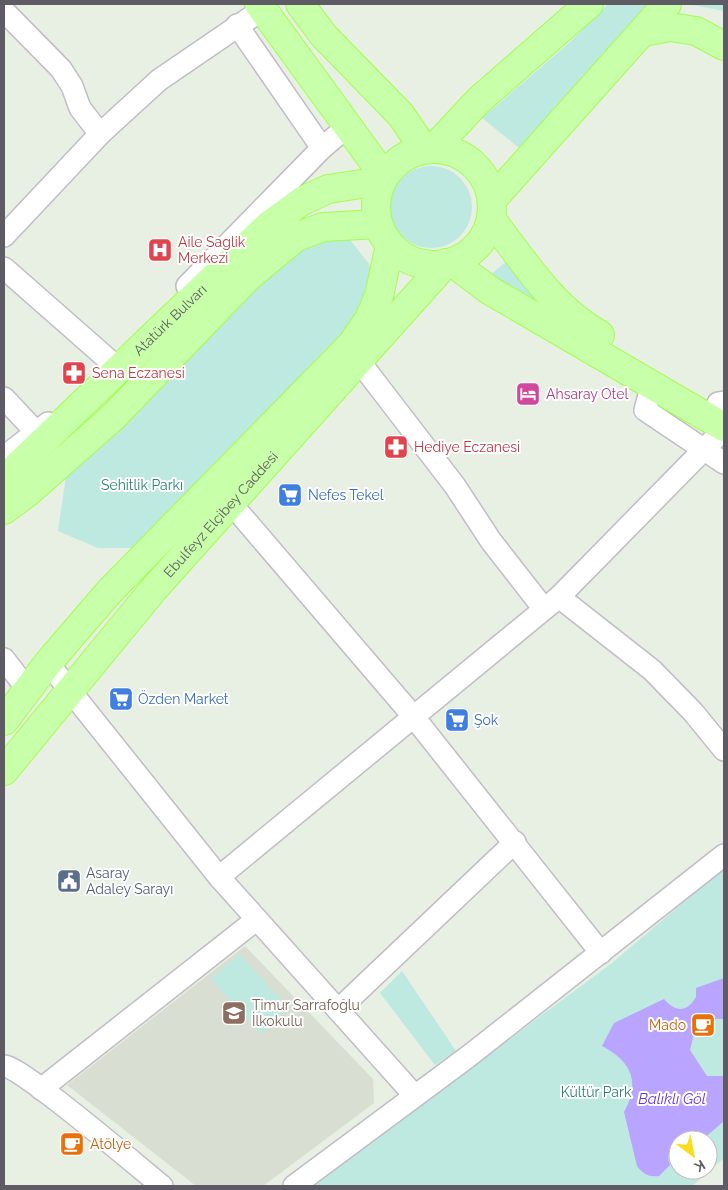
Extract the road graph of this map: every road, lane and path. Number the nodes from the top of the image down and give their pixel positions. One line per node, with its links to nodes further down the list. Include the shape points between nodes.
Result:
1 (300, 4): 12 (main road, via 324,36 401,115)
2 (589, 4): 12 (main road)
3 (667, 4): 7 (main road)
4 (261, 6): 6 (street); 9 (main road)
5 (4, 11): 10 (street, via 61,69 80,108)
6 (237, 25): 10 (street, via 159,80); 11 (street)
7 (642, 32): 8 (main road, via 670,26 696,31); 14 (main road)
8 (724, 46)
9 (348, 126): 11 (street); 13 (main road)
10 (100, 134): 16 (street)
11 (322, 148): 20 (street)
12 (429, 149): 13 (main road, via 401,158); 14 (main road, via 457,153 472,163 484,177)
13 (383, 179): 15 (main road, via 376,199); 28 (main road, Atatürk Bulvarı, via 328,189 302,201 269,225)
14 (491, 209): 17 (main road, via 486,233 477,245); 23 (main road, via 543,289 582,325)
15 (384, 235): 17 (main road, via 404,257 422,264); 29 (main road, Atatürk Bulvarı, via 323,226 296,237 248,277 113,418); 33 (main road, Ebulfeyz Elçibey Caddesi, via 379,296 352,344 109,592)
16 (4, 236)
17 (449, 263): 19 (main road, Ebulfeyz Elçibey Caddesi); 21 (main road, via 488,290)
18 (4, 268): 20 (street)
19 (359, 361): 31 (street, via 455,486 492,541); 35 (main road, Ebulfeyz Elçibey Caddesi, via 153,590)
20 (111, 362): 24 (street, via 62,414)
21 (652, 384): 23 (main road); 25 (street, via 646,410)
22 (4, 398): 24 (street)
23 (723, 413): 25 (street)
24 (35, 432): 26 (street)
25 (704, 450): 27 (street); 31 (street)
26 (4, 457)
27 (724, 463)
28 (4, 479)
29 (4, 510)
30 (241, 515): 36 (street)
31 (551, 603): 36 (street); 38 (street, via 652,670)
32 (4, 659): 34 (street)
33 (48, 663): 34 (main road, Ebulfeyz Elçibey Caddesi); 35 (street)
34 (28, 690): 37 (main road, Ebulfeyz Elçibey Caddesi)
35 (69, 691): 39 (main road, Ebulfeyz Elçibey Caddesi); 42 (street)
36 (414, 716): 40 (street); 42 (street)
37 (4, 721)
38 (724, 750)
39 (4, 771)
40 (516, 842): 44 (street); 45 (street)
41 (724, 855): 44 (street)
42 (219, 877): 43 (street)
43 (256, 920): 45 (street); 47 (street)
44 (601, 952): 48 (street)
45 (338, 1010): 48 (street)
46 (4, 1066): 47 (street, via 16,1070)
47 (41, 1089): 49 (street)
48 (414, 1096): 50 (street)
49 (162, 1186)
50 (294, 1186)

